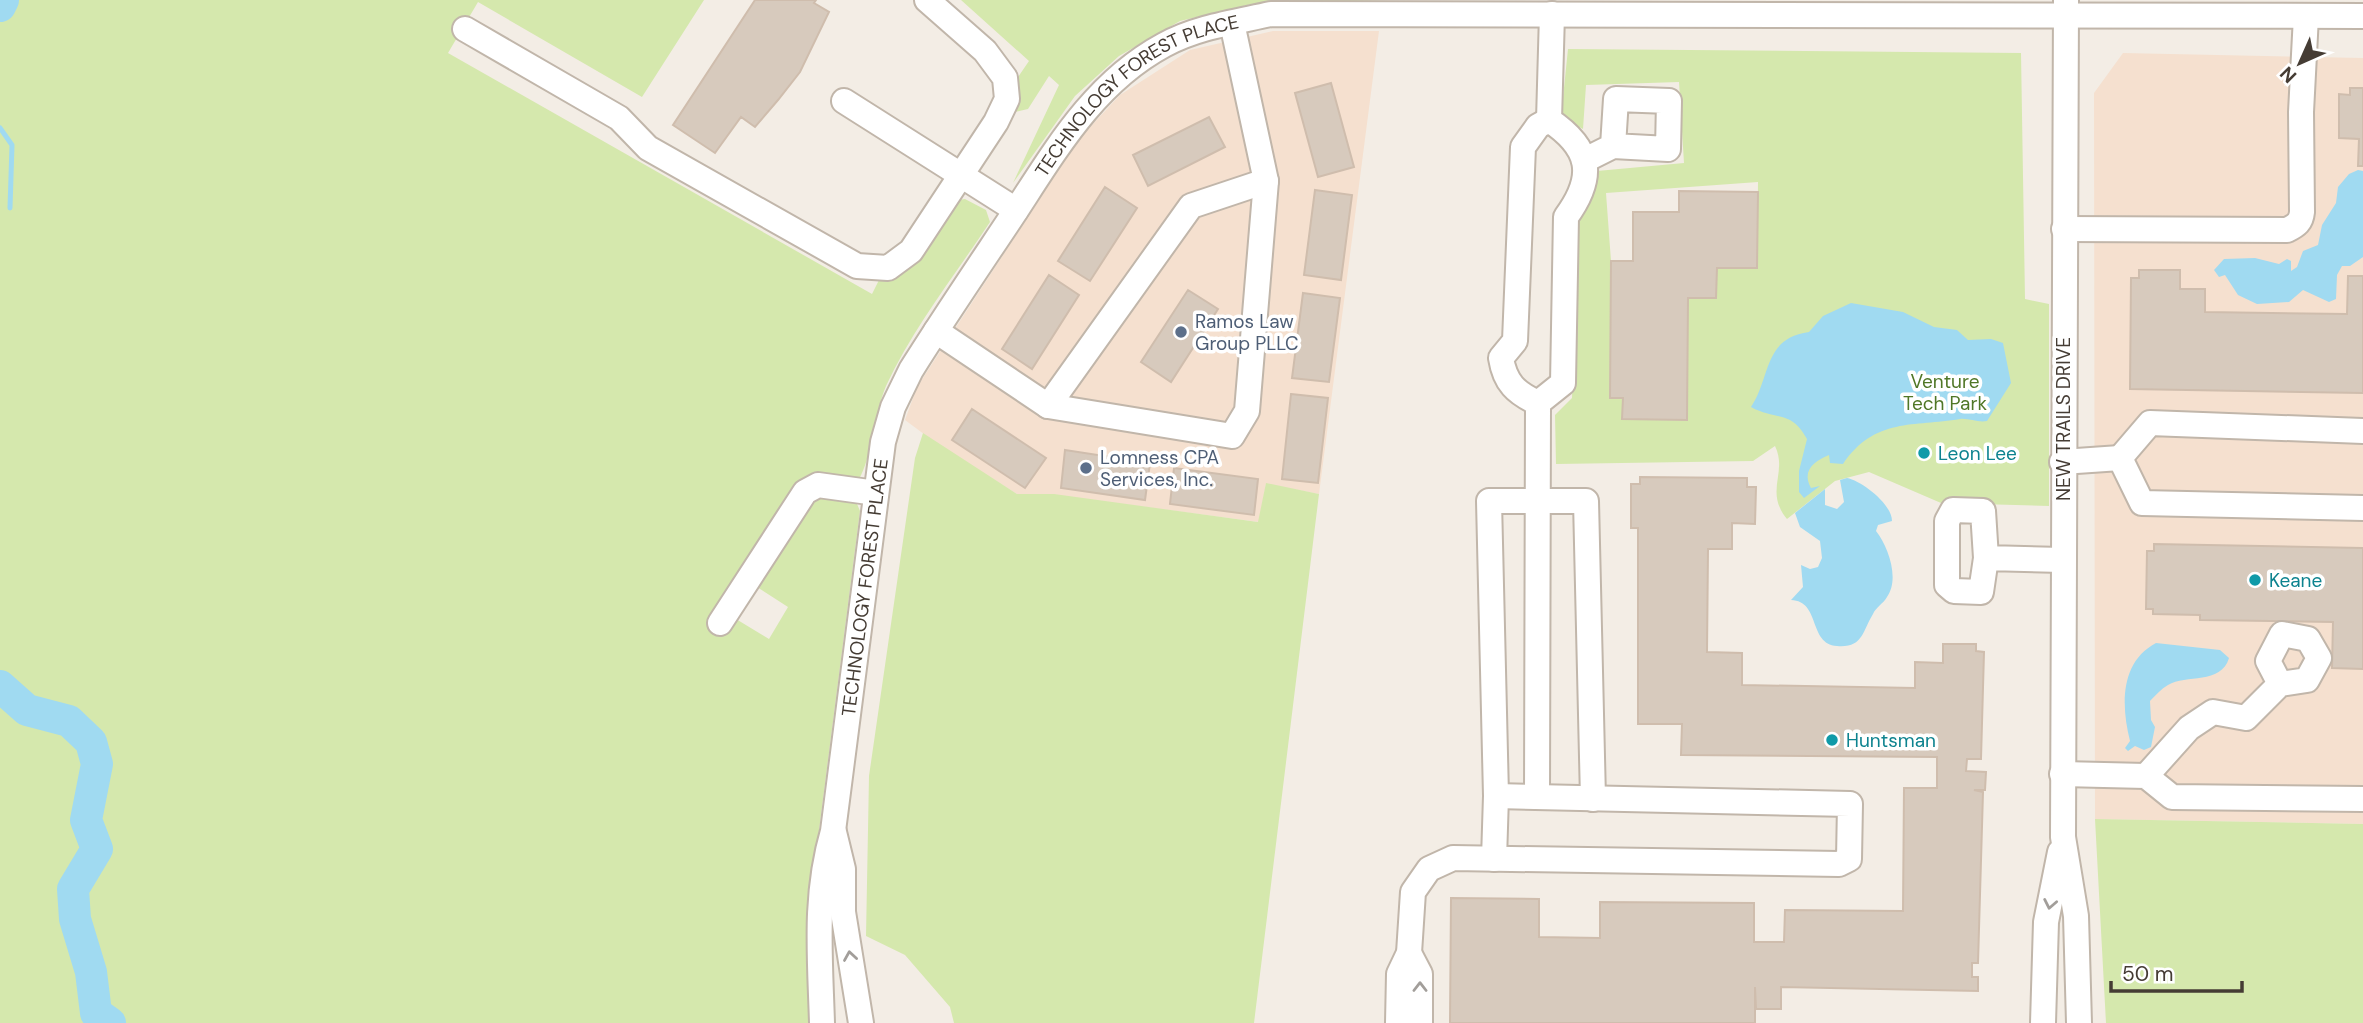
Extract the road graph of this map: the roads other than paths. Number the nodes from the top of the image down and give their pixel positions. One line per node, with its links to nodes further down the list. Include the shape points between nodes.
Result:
1 (928, 0): 14 (street, via 985,51 1005,78 1007,99)
2 (1678, 7): 3 (street, TECHNOLOGY FOREST PLACE); 5 (street, TECHNOLOGY FOREST PLACE)
3 (1927, 7): 4 (street, TECHNOLOGY FOREST PLACE)
4 (2066, 7): 6 (street, TECHNOLOGY FOREST PLACE); 17 (street, NEW TRAILS DRIVE)
5 (1552, 14): 8 (street, TECHNOLOGY FOREST PLACE, via 1271,13); 11 (street)
6 (2306, 16): 7 (street, TECHNOLOGY FOREST PLACE); 17 (street, via 2301,221 2287,230)
7 (2363, 16)
8 (1232, 23): 15 (street); 16 (street, TECHNOLOGY FOREST PLACE, via 1195,31 1164,45 1124,72 1094,99 1061,140)
9 (465, 29): 14 (street, via 619,118 648,148 857,266 888,268 911,251)
10 (844, 101): 14 (street)
11 (1549, 120): 13 (street, via 1570,134); 19 (street, via 1538,126 1522,147 1515,341 1501,358 1504,376 1518,394)
12 (1613, 146): 13 (street)
13 (1585, 160): 19 (street, via 1583,195 1566,217 1563,383)
14 (961, 176): 16 (street)
15 (1266, 181): 20 (street, via 1191,206); 20 (street, via 1247,411 1232,436)
16 (1016, 210): 18 (street, TECHNOLOGY FOREST PLACE)
17 (2064, 229): 23 (street, NEW TRAILS DRIVE)
18 (936, 331): 20 (street); 24 (street, TECHNOLOGY FOREST PLACE, via 893,407)
19 (1538, 403): 25 (street)
20 (1048, 406)
21 (2363, 431): 22 (street, via 2150,423)
22 (2120, 458): 23 (street); 26 (street, via 2142,503)
23 (2062, 462): 28 (street, NEW TRAILS DRIVE)
24 (876, 493): 29 (street, via 818,485 805,492); 37 (street, TECHNOLOGY FOREST PLACE)
25 (1540, 501): 33 (street, via 1489,501); 34 (street); 35 (street, via 1586,501)
26 (2363, 508)
27 (1986, 558): 28 (street)
28 (2062, 560): 31 (street, NEW TRAILS DRIVE)
29 (720, 622)
30 (2280, 684): 32 (street, via 2246,718 2213,712 2189,728)
31 (2062, 774): 32 (street); 38 (street, NEW TRAILS DRIVE)
32 (2147, 776): 36 (street, via 2172,797)
33 (1496, 796): 34 (street); 39 (street)
34 (1537, 797): 35 (street)
35 (1593, 799): 39 (street, via 1850,804 1849,859 1839,864)
36 (2363, 799)
37 (833, 831): 41 (street, TECHNOLOGY FOREST PLACE, via 822,868 818,916); 42 (street, TECHNOLOGY FOREST PLACE, one-way to 37, via 843,912 843,869)
38 (2063, 837): 45 (street, NEW TRAILS DRIVE, one-way to 45, via 2046,922); 46 (street, NEW TRAILS DRIVE, via 2076,916)
39 (1494, 859): 40 (street, via 1453,858 1429,869 1413,892)
40 (1409, 953): 43 (street, via 1399,974); 44 (street, one-way to 40, via 1420,974)
41 (822, 1023)
42 (861, 1023)
43 (1398, 1023)
44 (1420, 1023)
45 (2043, 1023)
46 (2079, 1023)

